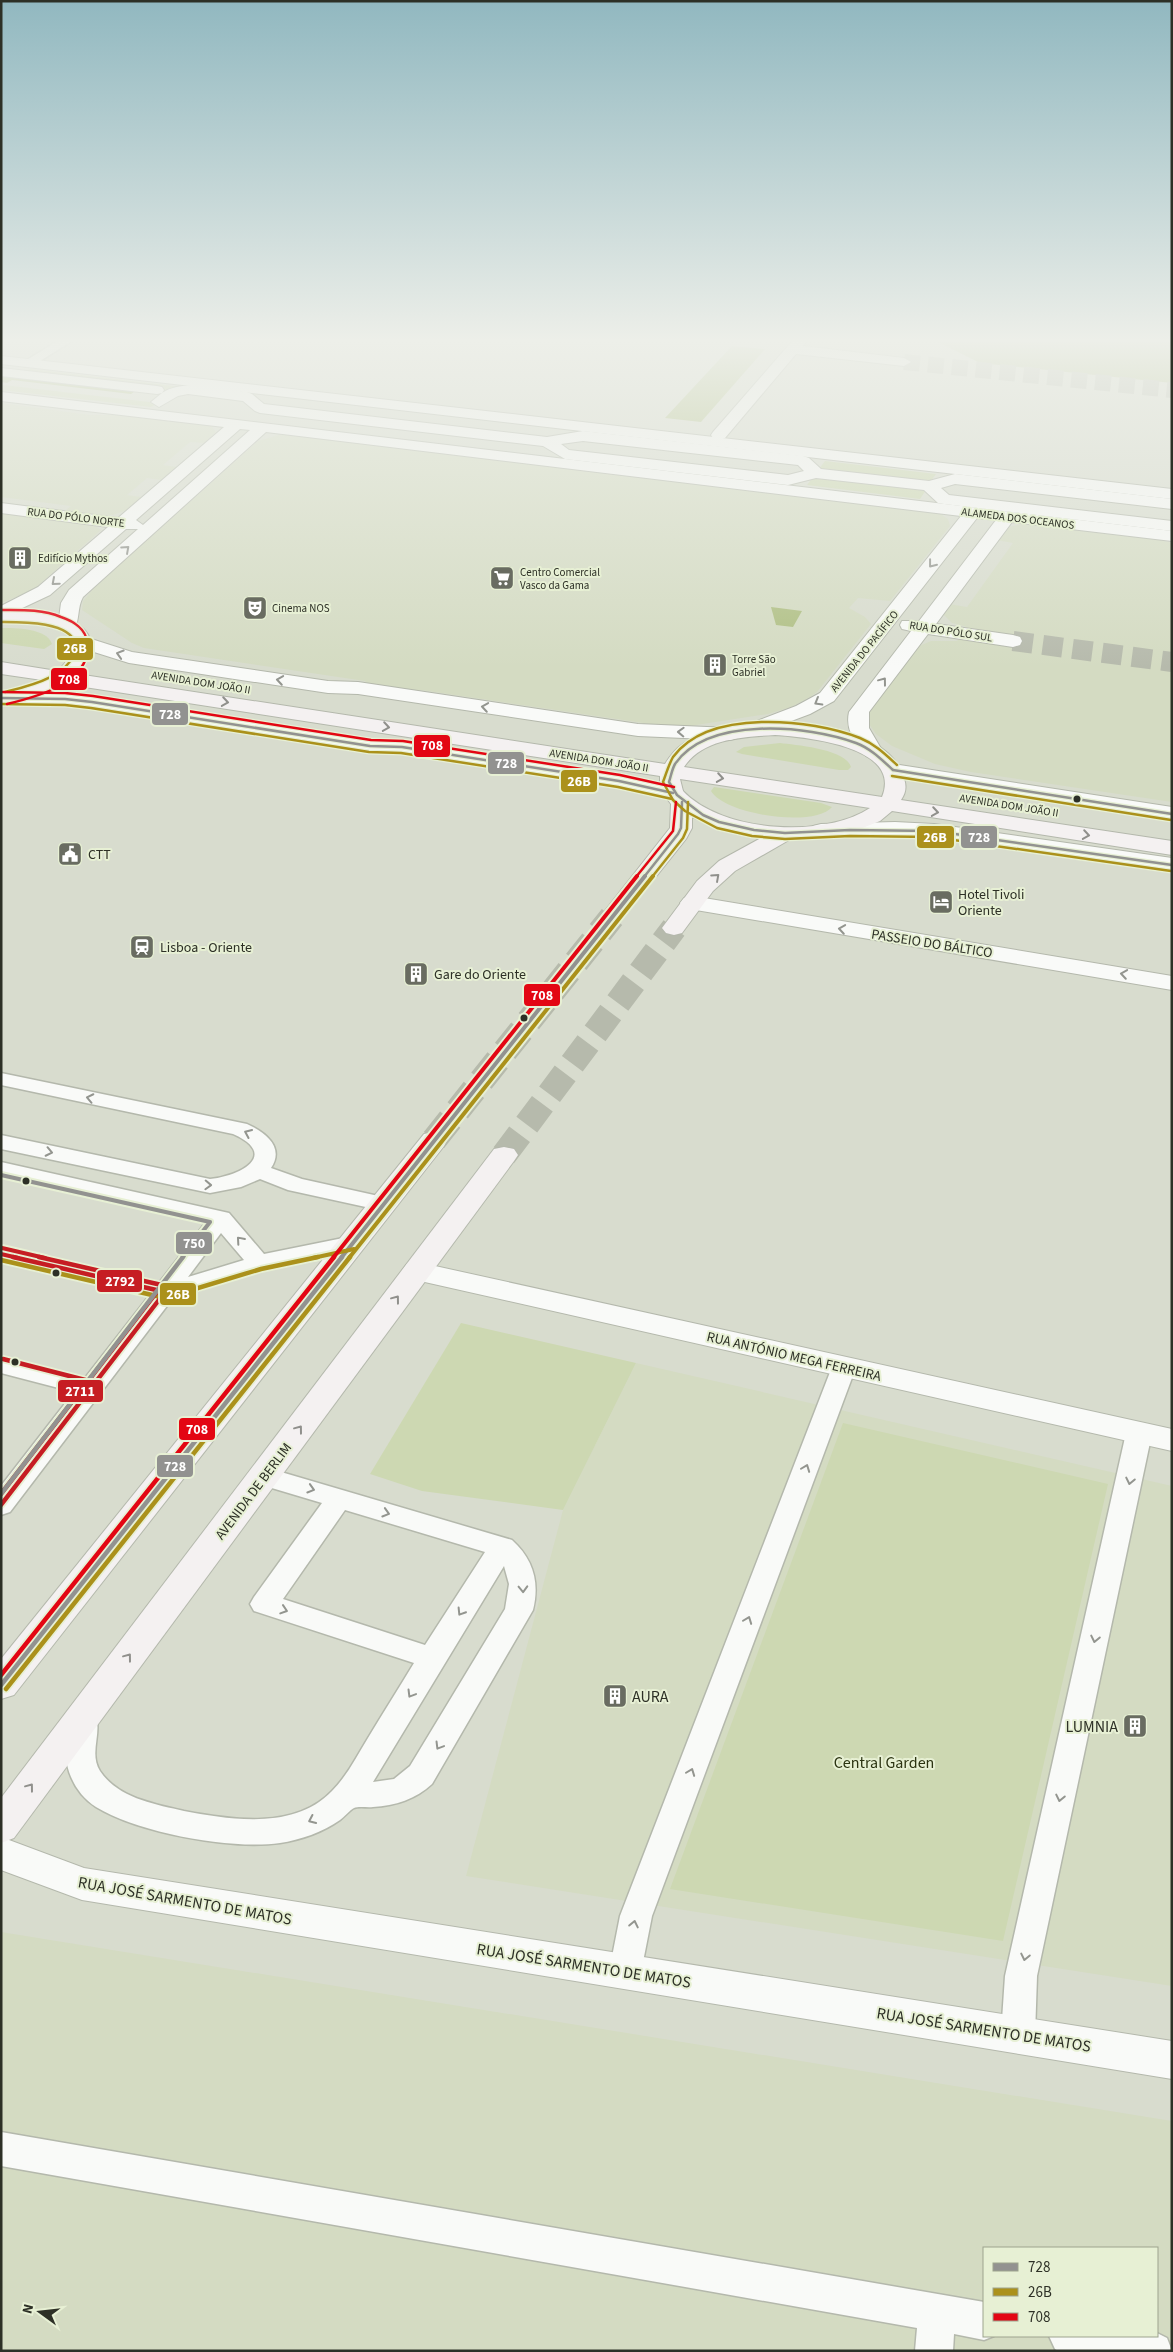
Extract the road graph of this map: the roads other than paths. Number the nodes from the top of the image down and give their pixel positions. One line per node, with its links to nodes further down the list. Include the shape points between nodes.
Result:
1 (209, 449): 12 (street)
2 (238, 449): 13 (street)
3 (445, 449): 10 (street, ALAMEDA DOS OCEANOS)
4 (557, 449): 6 (street, ALAMEDA DOS OCEANOS, via 565,454 788,480 816,473)
5 (777, 449): 7 (street)
6 (929, 486): 8 (street, ALAMEDA DOS OCEANOS, via 956,479); 14 (street, ALAMEDA DOS OCEANOS, via 944,499)
7 (1172, 494)
8 (1172, 504)
9 (1, 508): 12 (street, RUA DO PÓLO NORTE)
10 (973, 512): 11 (street, ALAMEDA DOS OCEANOS); 16 (street, AVENIDA DO PACÍFICO)
11 (1008, 516): 15 (street, ALAMEDA DOS OCEANOS); 17 (street)
12 (123, 523): 13 (street, RUA DO PÓLO NORTE); 18 (street, one-way to 18, via 44,591)
13 (151, 526): 20 (street, one-way to 13, via 70,602 75,594)
14 (1172, 526)
15 (1172, 538)
16 (950, 540): 17 (street); 19 (street, AVENIDA DO PACÍFICO, one-way to 19)
17 (986, 546): 21 (street)
18 (1, 614): 20 (main road)
19 (888, 621): 21 (street, RUA DO PÓLO SUL); 32 (street, AVENIDA DO PACÍFICO, one-way to 32, via 827,697)
20 (67, 626): 23 (main road, via 75,630)
21 (924, 627): 22 (street, RUA DO PÓLO SUL); 35 (street, one-way to 21, via 858,731 859,712)
22 (1013, 641)
23 (82, 642): 25 (main road); 30 (street, AVENIDA DOM JOÃO II, one-way to 23, via 129,657)
24 (1, 652): 25 (main road, AVENIDA DOM JOÃO II)
25 (76, 663): 27 (main road); 34 (main road, AVENIDA DOM JOÃO II)
26 (1, 668): 27 (main road, AVENIDA DOM JOÃO II)
27 (60, 677): 28 (main road, AVENIDA DOM JOÃO II); 29 (main road, via 27,694)
28 (177, 695): 31 (street, AVENIDA DOM JOÃO II); 36 (main road, AVENIDA DOM JOÃO II, one-way to 36)
29 (5, 698): 31 (street, AVENIDA DOM JOÃO II, via 65,699)
30 (522, 713): 33 (street, AVENIDA DOM JOÃO II, one-way to 30, via 638,730); 34 (street, AVENIDA DOM JOÃO II)
31 (192, 718): 38 (street, AVENIDA DOM JOÃO II, via 619,781)
32 (751, 730): 33 (main road); 35 (main road, via 818,732 840,737)
33 (730, 734): 36 (main road, via 700,744)
34 (549, 735): 36 (main road, AVENIDA DOM JOÃO II)
35 (873, 752): 37 (main road)
36 (677, 763): 37 (main road, AVENIDA DOM JOÃO II); 38 (main road, via 669,782)
37 (892, 787): 39 (street, AVENIDA DOM JOÃO II); 40 (main road, AVENIDA DOM JOÃO II, one-way to 40); 41 (main road, AVENIDA DOM JOÃO II); 42 (main road, via 872,816)
38 (678, 798): 43 (main road, via 720,822); 48 (main road, via 681,828 678,834)
39 (1172, 814)
40 (1020, 825): 44 (street, AVENIDA DOM JOÃO II); 45 (main road, AVENIDA DOM JOÃO II, one-way to 45)
41 (1172, 830)
42 (821, 831): 43 (main road); 44 (street, AVENIDA DOM JOÃO II, via 934,831)
43 (785, 833): 47 (main road, one-way to 43, via 727,866)
44 (1061, 848): 46 (street, AVENIDA DOM JOÃO II)
45 (1172, 848)
46 (1172, 865)
47 (692, 903): 49 (main road); 50 (street, PASSEIO DO BÁLTICO, one-way to 47)
48 (612, 917)
49 (674, 928)
50 (1172, 983)
51 (1, 1079): 56 (lane, one-way to 51, via 266,1157 266,1148 251,1134)
52 (434, 1140): 57 (main road)
53 (1, 1142): 56 (lane, one-way to 56, via 195,1184 225,1184)
54 (504, 1155): 62 (main road, AVENIDA DE BERLIM)
55 (1, 1169): 58 (lane)
56 (257, 1170): 57 (lane, via 296,1185)
57 (384, 1204): 59 (main road)
58 (221, 1218): 61 (lane, one-way to 58); 63 (lane)
59 (354, 1243): 61 (lane); 74 (main road)
60 (1, 1254): 63 (lane)
61 (259, 1263): 63 (lane)
62 (417, 1271): 65 (street, RUA ANTÓNIO MEGA FERREIRA); 69 (main road, AVENIDA DE BERLIM, one-way to 62)
63 (165, 1292): 66 (lane)
64 (1, 1365): 66 (lane)
65 (844, 1367): 67 (street, RUA ANTÓNIO MEGA FERREIRA); 79 (lane, one-way to 65, via 636,1916)
66 (91, 1388): 70 (lane)
67 (1139, 1433): 68 (street, RUA ANTÓNIO MEGA FERREIRA); 80 (lane, one-way to 80, via 1021,1976)
68 (1172, 1440)
69 (264, 1476): 71 (lane, one-way to 71); 75 (main road, AVENIDA DE BERLIM, one-way to 69)
70 (4, 1496)
71 (339, 1499): 72 (lane, one-way to 72); 73 (lane, one-way to 73, via 264,1604)
72 (502, 1547): 73 (lane, one-way to 73); 76 (lane, one-way to 76, via 516,1560 520,1571 523,1591 519,1610 421,1775 415,1783 392,1792)
73 (432, 1658): 76 (lane, one-way to 76)
74 (1, 1685)
75 (94, 1703): 76 (lane, one-way to 75, via 312,1821 280,1830 247,1833 164,1819 124,1806 106,1798 93,1785 79,1754 79,1737); 77 (main road, AVENIDA DE BERLIM, one-way to 75)
76 (346, 1796)
77 (1, 1826)
78 (1, 1853): 79 (street, RUA JOSÉ SARMENTO DE MATOS, via 82,1884)
79 (625, 1972): 80 (street, RUA JOSÉ SARMENTO DE MATOS)
80 (1018, 2035): 81 (street, RUA JOSÉ SARMENTO DE MATOS)
81 (1172, 2060)
82 (1, 2149): 83 (lane)
83 (937, 2313): 84 (lane); 86 (lane)
84 (983, 2321)
85 (1074, 2337): 87 (lane)
86 (934, 2351)
87 (1154, 2351)

